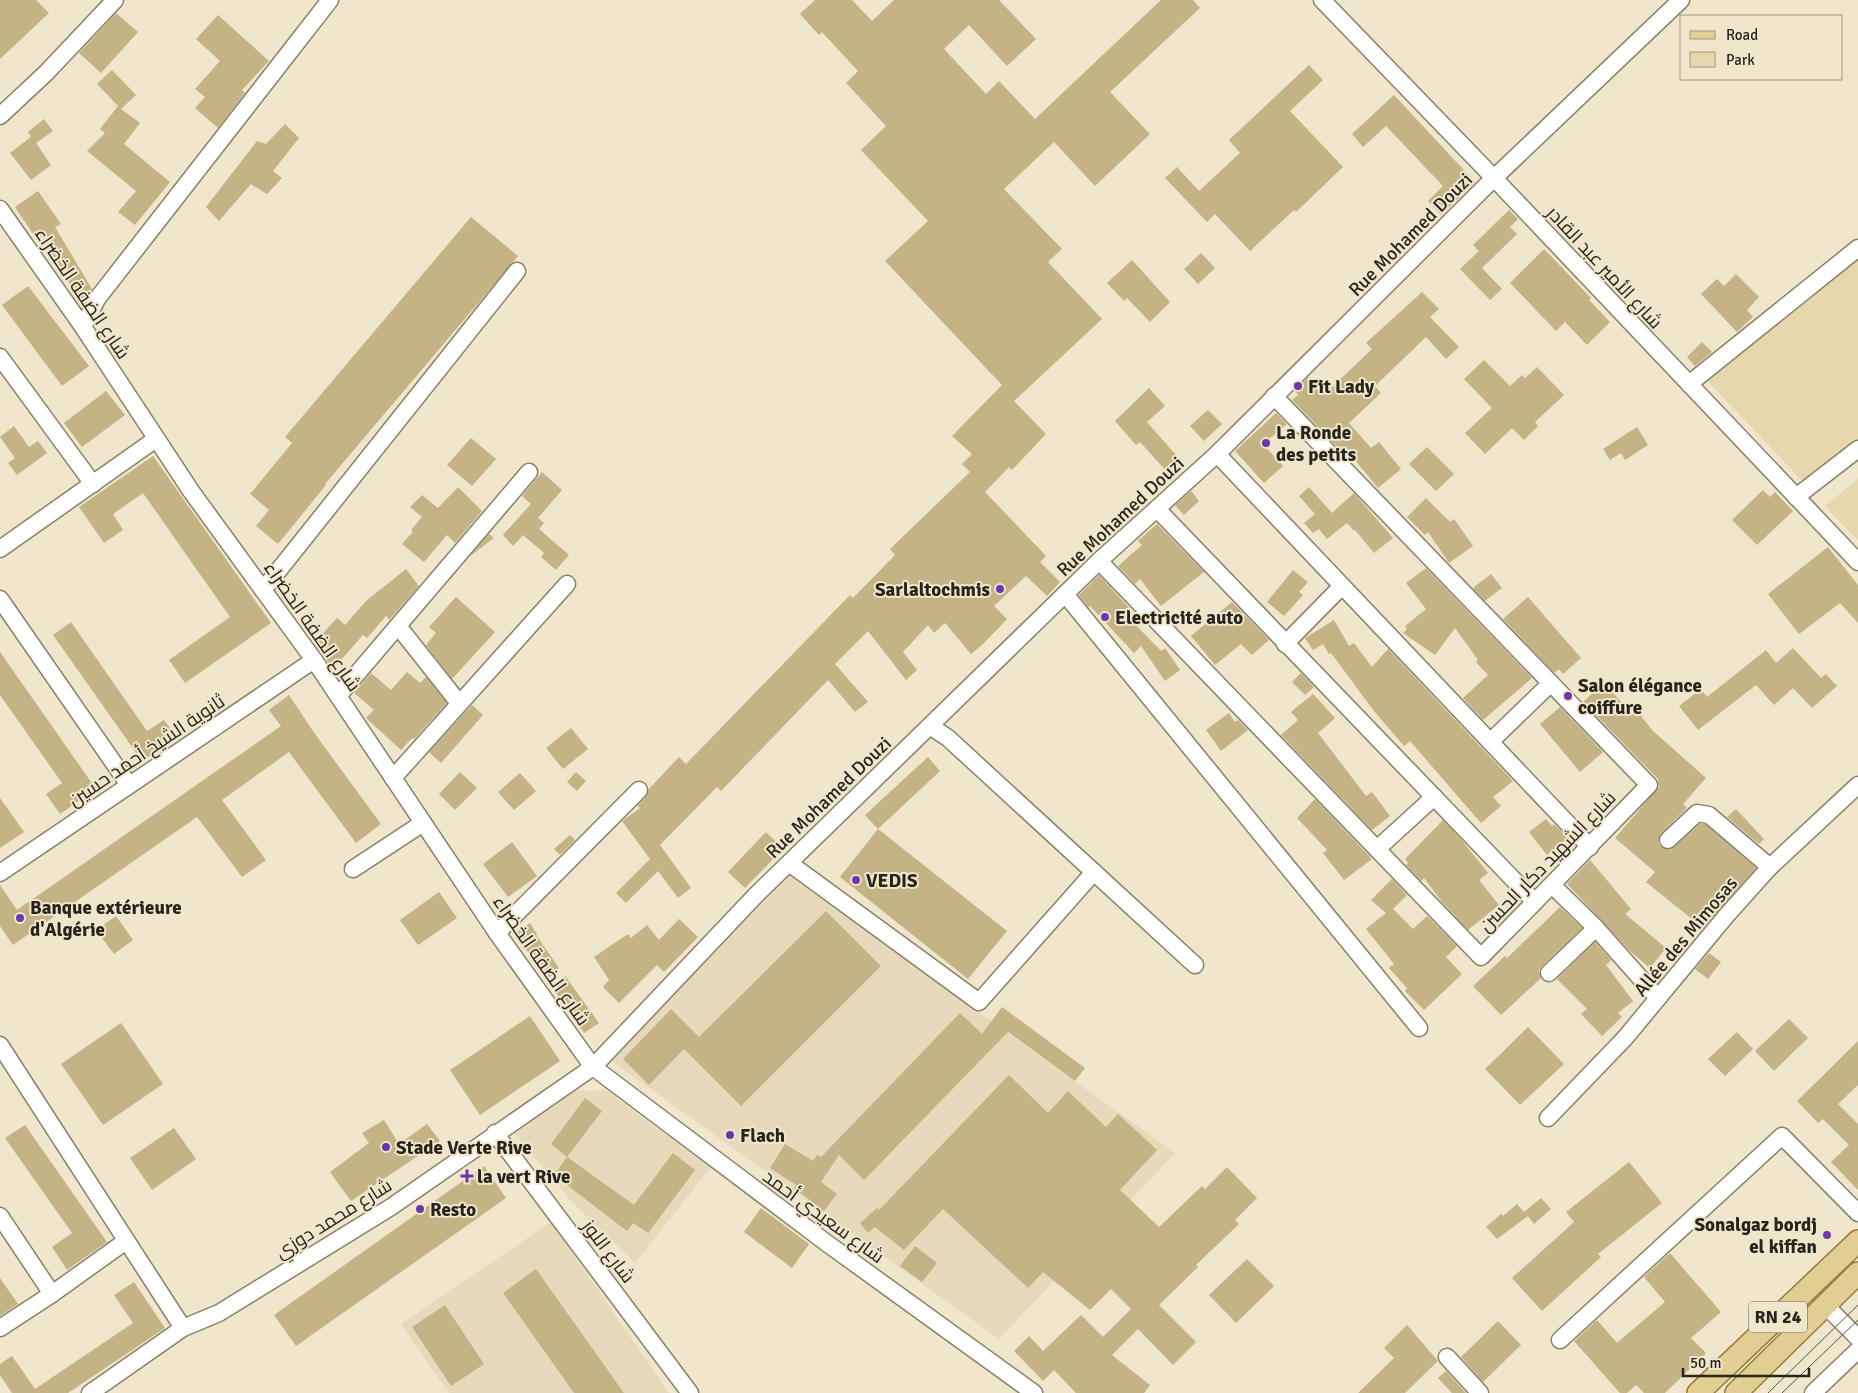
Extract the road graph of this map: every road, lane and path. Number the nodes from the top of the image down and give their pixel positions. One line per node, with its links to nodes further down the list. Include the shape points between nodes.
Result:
1 (115, 0): 5 (street)
2 (330, 0): 10 (street, via 97,299)
3 (1322, 0): 6 (street, شارع الأمير عبد القادر)
4 (1682, 0): 6 (street, Rue Mohamed Douzi)
5 (0, 116)
6 (1494, 178): 12 (street, شارع الأمير عبد القادر); 13 (street, Rue Mohamed Douzi)
7 (0, 210): 10 (street, شارع الضفة الخضراء)
8 (1858, 248): 12 (street)
9 (517, 271): 26 (street)
10 (83, 327): 14 (street, شارع الضفة الخضراء)
11 (0, 357): 18 (street)
12 (1689, 384): 19 (street, شارع الأمير عبد القادر)
13 (1274, 396): 16 (street, Rue Mohamed Douzi); 32 (street, شارع الشهيد دكار الحسن)
14 (156, 439): 18 (street); 26 (street, شارع الضفة الخضراء)
15 (1858, 449): 19 (street)
16 (1217, 454): 20 (street, Rue Mohamed Douzi); 25 (street)
17 (529, 472): 29 (street)
18 (93, 484): 21 (street)
19 (1796, 497): 23 (street, شارع الأمير عبد القادر)
20 (1157, 509): 22 (street, Rue Mohamed Douzi); 30 (street)
21 (0, 550)
22 (1099, 561): 27 (street, Rue Mohamed Douzi); 45 (street, شارع الشهيد دكار الحسن)
23 (1858, 562)
24 (567, 584): 34 (street)
25 (1342, 586): 30 (street); 36 (street)
26 (263, 590): 31 (street, شارع الضفة الخضراء)
27 (1065, 594): 35 (street, Rue Mohamed Douzi); 58 (street)
28 (0, 600): 38 (street)
29 (398, 626): 33 (street); 34 (street)
30 (1285, 644): 41 (street)
31 (314, 660): 33 (street, شارع الضفة الخضراء); 38 (street, ثانوية الشيخ أحمد حسين)
32 (1551, 683): 36 (street); 44 (street, شارع الشهيد دكار الحسن, via 1649,786)
33 (338, 696): 37 (street, شارع الضفة الخضراء)
34 (459, 703): 37 (street)
35 (930, 726): 46 (street, Rue Mohamed Douzi); 50 (street, via 948,738)
36 (1490, 742): 44 (street)
37 (393, 778): 42 (street, شارع الضفة الخضراء)
38 (129, 785): 49 (street, ثانوية الشيخ أحمد حسين)
39 (1858, 785): 47 (street, Allée des Mimosas)
40 (639, 790): 54 (street)
41 (1434, 797): 45 (street); 52 (street)
42 (423, 822): 48 (street); 54 (street, شارع الضفة الخضراء)
43 (1668, 840): 47 (street, via 1697,813 1709,814)
44 (1590, 847): 51 (street, شارع الشهيد دكار الحسن)
45 (1377, 849): 52 (street, شارع الشهيد دكار الحسن, via 1481,957)
46 (788, 863): 50 (street, via 979,1002); 60 (street, Rue Mohamed Douzi)
47 (1770, 867): 57 (street, Allée des Mimosas)
48 (353, 869)
49 (0, 872)
50 (1094, 872): 55 (street)
51 (1552, 885): 52 (street, شارع الشهيد دكار الحسن); 53 (street)
52 (1535, 902)
53 (1596, 928): 56 (street); 57 (street)
54 (497, 933): 60 (street, شارع الضفة الخضراء)
55 (1195, 965)
56 (1549, 973)
57 (1658, 998): 61 (street, Allée des Mimosas, via 1625,1038)
58 (1419, 1028)
59 (0, 1045): 65 (street)
60 (592, 1067): 62 (street, شارع محمد دوزي); 78 (street, شارع سعيدي أحمد)
61 (1548, 1118)
62 (496, 1133): 71 (street, شارع محمد دوزي, via 383,1212 219,1313); 77 (street, شارع اللوز)
63 (1858, 1213): 73 (street, via 1782,1136)
64 (0, 1216): 68 (street)
65 (126, 1241): 68 (street); 71 (street)
66 (1858, 1241): 80 (main road, RN 24)
67 (1858, 1273): 69 (main road, RN 24)
68 (52, 1294): 70 (street)
69 (1824, 1305): 72 (street); 81 (main road, RN 24)
70 (0, 1328)
71 (183, 1328): 76 (street, شارع محمد دوزي)
72 (1858, 1338)
73 (1560, 1340)
74 (1858, 1350): 82 (street)
75 (1447, 1357): 79 (street)
76 (90, 1393)
77 (690, 1393)
78 (1034, 1393)
79 (1480, 1393)
80 (1698, 1393)
81 (1736, 1393)
82 (1814, 1393)

